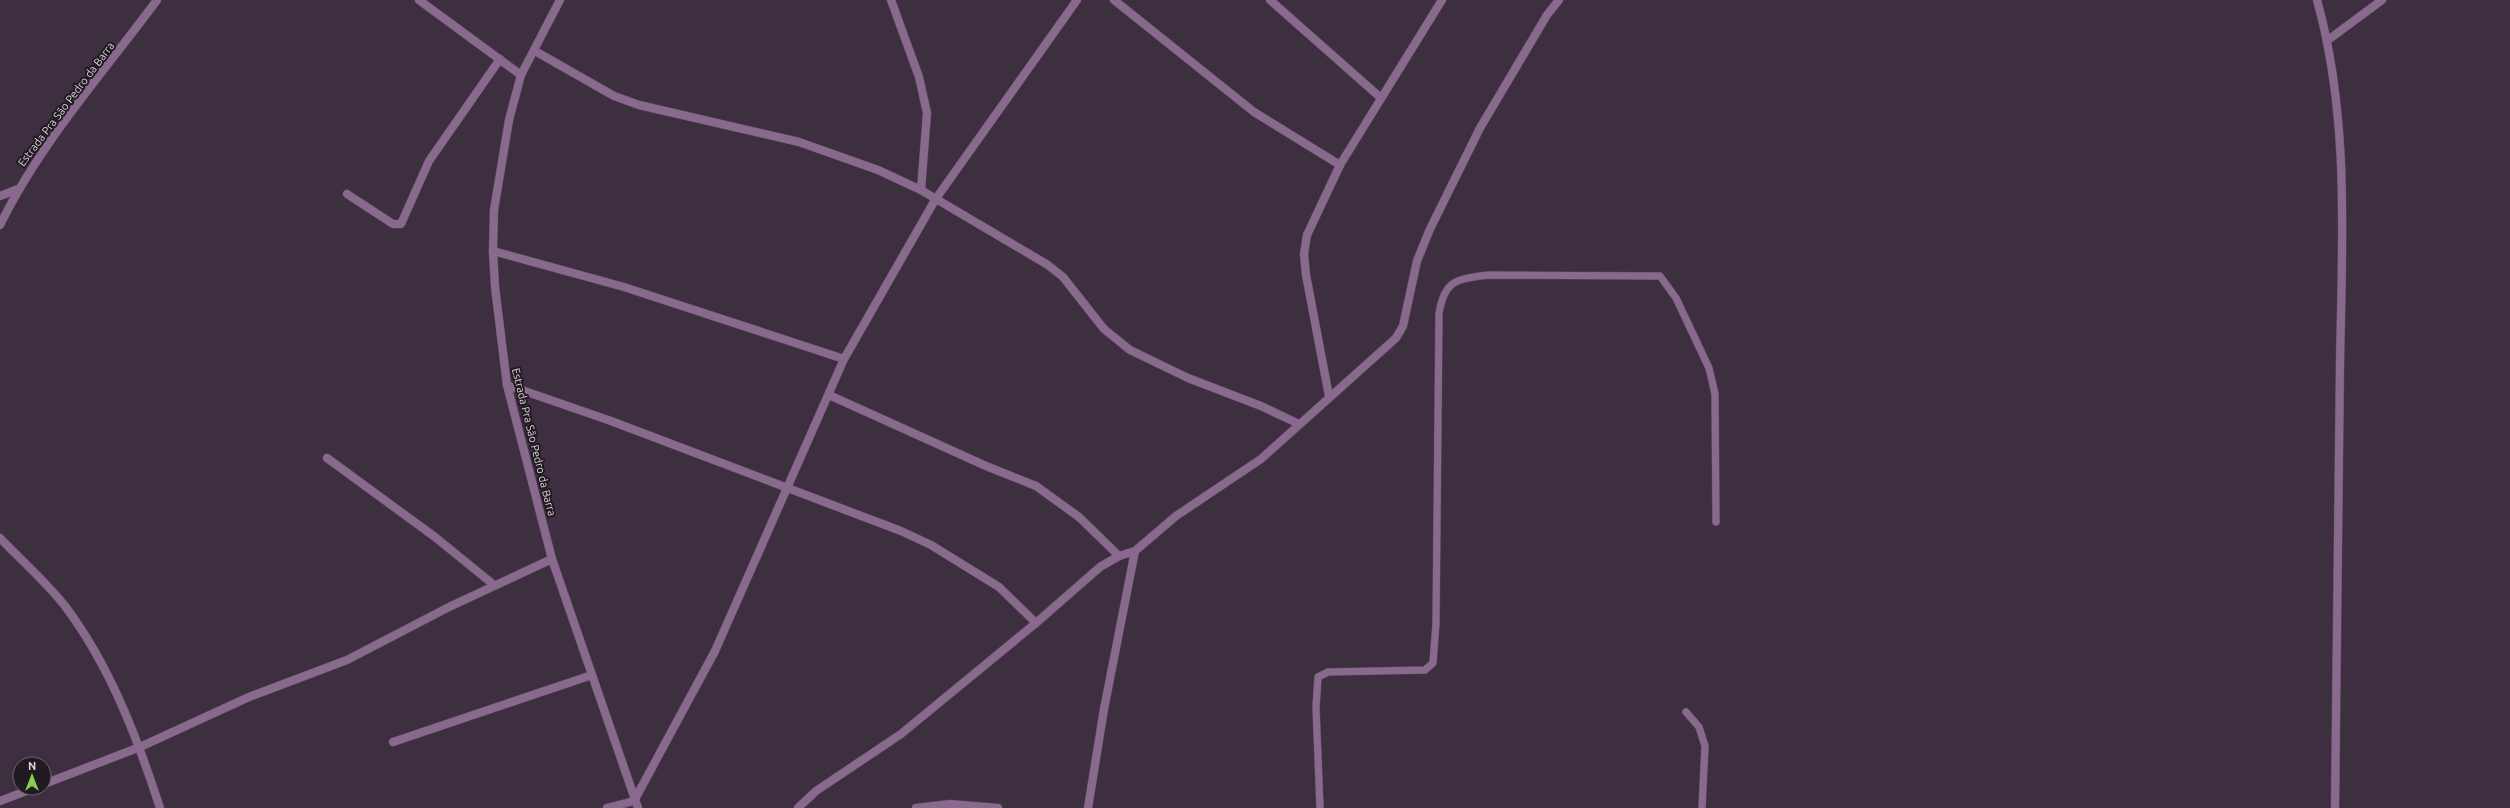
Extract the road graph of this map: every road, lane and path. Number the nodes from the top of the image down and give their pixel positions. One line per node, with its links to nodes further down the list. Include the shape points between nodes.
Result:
1 (157, 0): 18 (street, Estrada Pra São Pedro da Barra)
2 (419, 0): 14 (street)
3 (560, 0): 13 (street, Estrada Pra São Pedro da Barra)
4 (890, 0): 19 (street, via 919,77 927,113)
5 (1077, 0): 22 (street)
6 (1114, 0): 17 (street, via 1254,112)
7 (1270, 0): 16 (street)
8 (1442, 0): 16 (street)
9 (1559, 0): 28 (street, via 1547,15 1480,128 1430,229 1417,261 1403,326 1396,338)
10 (2317, 0): 12 (street)
11 (2382, 0): 12 (street)
12 (2328, 40): 55 (street, via 2338,118 2342,217)
13 (535, 51): 15 (street, Estrada Pra São Pedro da Barra); 19 (street, via 626,101 799,142 878,170)
14 (500, 59): 15 (street); 20 (street, via 424,169 401,224 393,224)
15 (521, 75): 24 (street, Estrada Pra São Pedro da Barra, via 500,165 494,210)
16 (1381, 98): 17 (street)
17 (1340, 165): 28 (street, via 1307,235 1304,254)
18 (18, 189): 21 (street); 23 (street, Estrada Pra São Pedro da Barra)
19 (921, 190): 22 (street)
20 (347, 194)
21 (0, 196)
22 (935, 200): 25 (street); 29 (street, via 1048,265 1063,277 1104,329 1130,350 1188,378 1261,406)
23 (0, 225)
24 (493, 251): 25 (street, via 624,287); 26 (street, Estrada Pra São Pedro da Barra)
25 (844, 359): 27 (street)
26 (507, 385): 31 (street); 36 (street, Estrada Pra São Pedro da Barra)
27 (829, 395): 31 (street); 35 (street, via 1036,486 1079,517)
28 (1329, 396): 29 (street)
29 (1299, 424): 34 (street, via 1261,459 1181,512)
30 (327, 458): 37 (street, via 435,536)
31 (787, 487): 38 (street, via 901,531 931,546 999,586); 46 (street, via 715,650)
32 (1716, 522): 53 (lane, via 1715,394 1709,368 1676,298 1660,276 1489,275 1462,278 1447,287 1441,298 1439,314 1436,622 1433,663 1425,670 1328,672 1318,677 1316,707)
33 (0, 538): 42 (street, via 64,606 101,660)
34 (1135, 551): 35 (street); 52 (street, via 1104,709)
35 (1119, 556): 38 (street, via 1100,567)
36 (552, 559): 37 (street); 39 (street, Estrada Pra São Pedro da Barra)
37 (494, 585): 42 (street, via 347,660 249,697)
38 (1036, 623): 49 (street, via 901,734 816,791)
39 (592, 675): 41 (street); 46 (street, Estrada Pra São Pedro da Barra)
40 (1686, 712): 54 (lane, via 1699,727 1705,746)
41 (393, 742)
42 (140, 747): 43 (street); 47 (street)
43 (52, 781)
44 (13, 796): 45 (street)
45 (0, 801)
46 (636, 805): 48 (street)
47 (160, 808)
48 (607, 808)
49 (798, 808)
50 (916, 808): 51 (street, via 950,804)
51 (998, 808)
52 (1088, 808)
53 (1320, 808)
54 (1702, 808)
55 (2335, 808)

